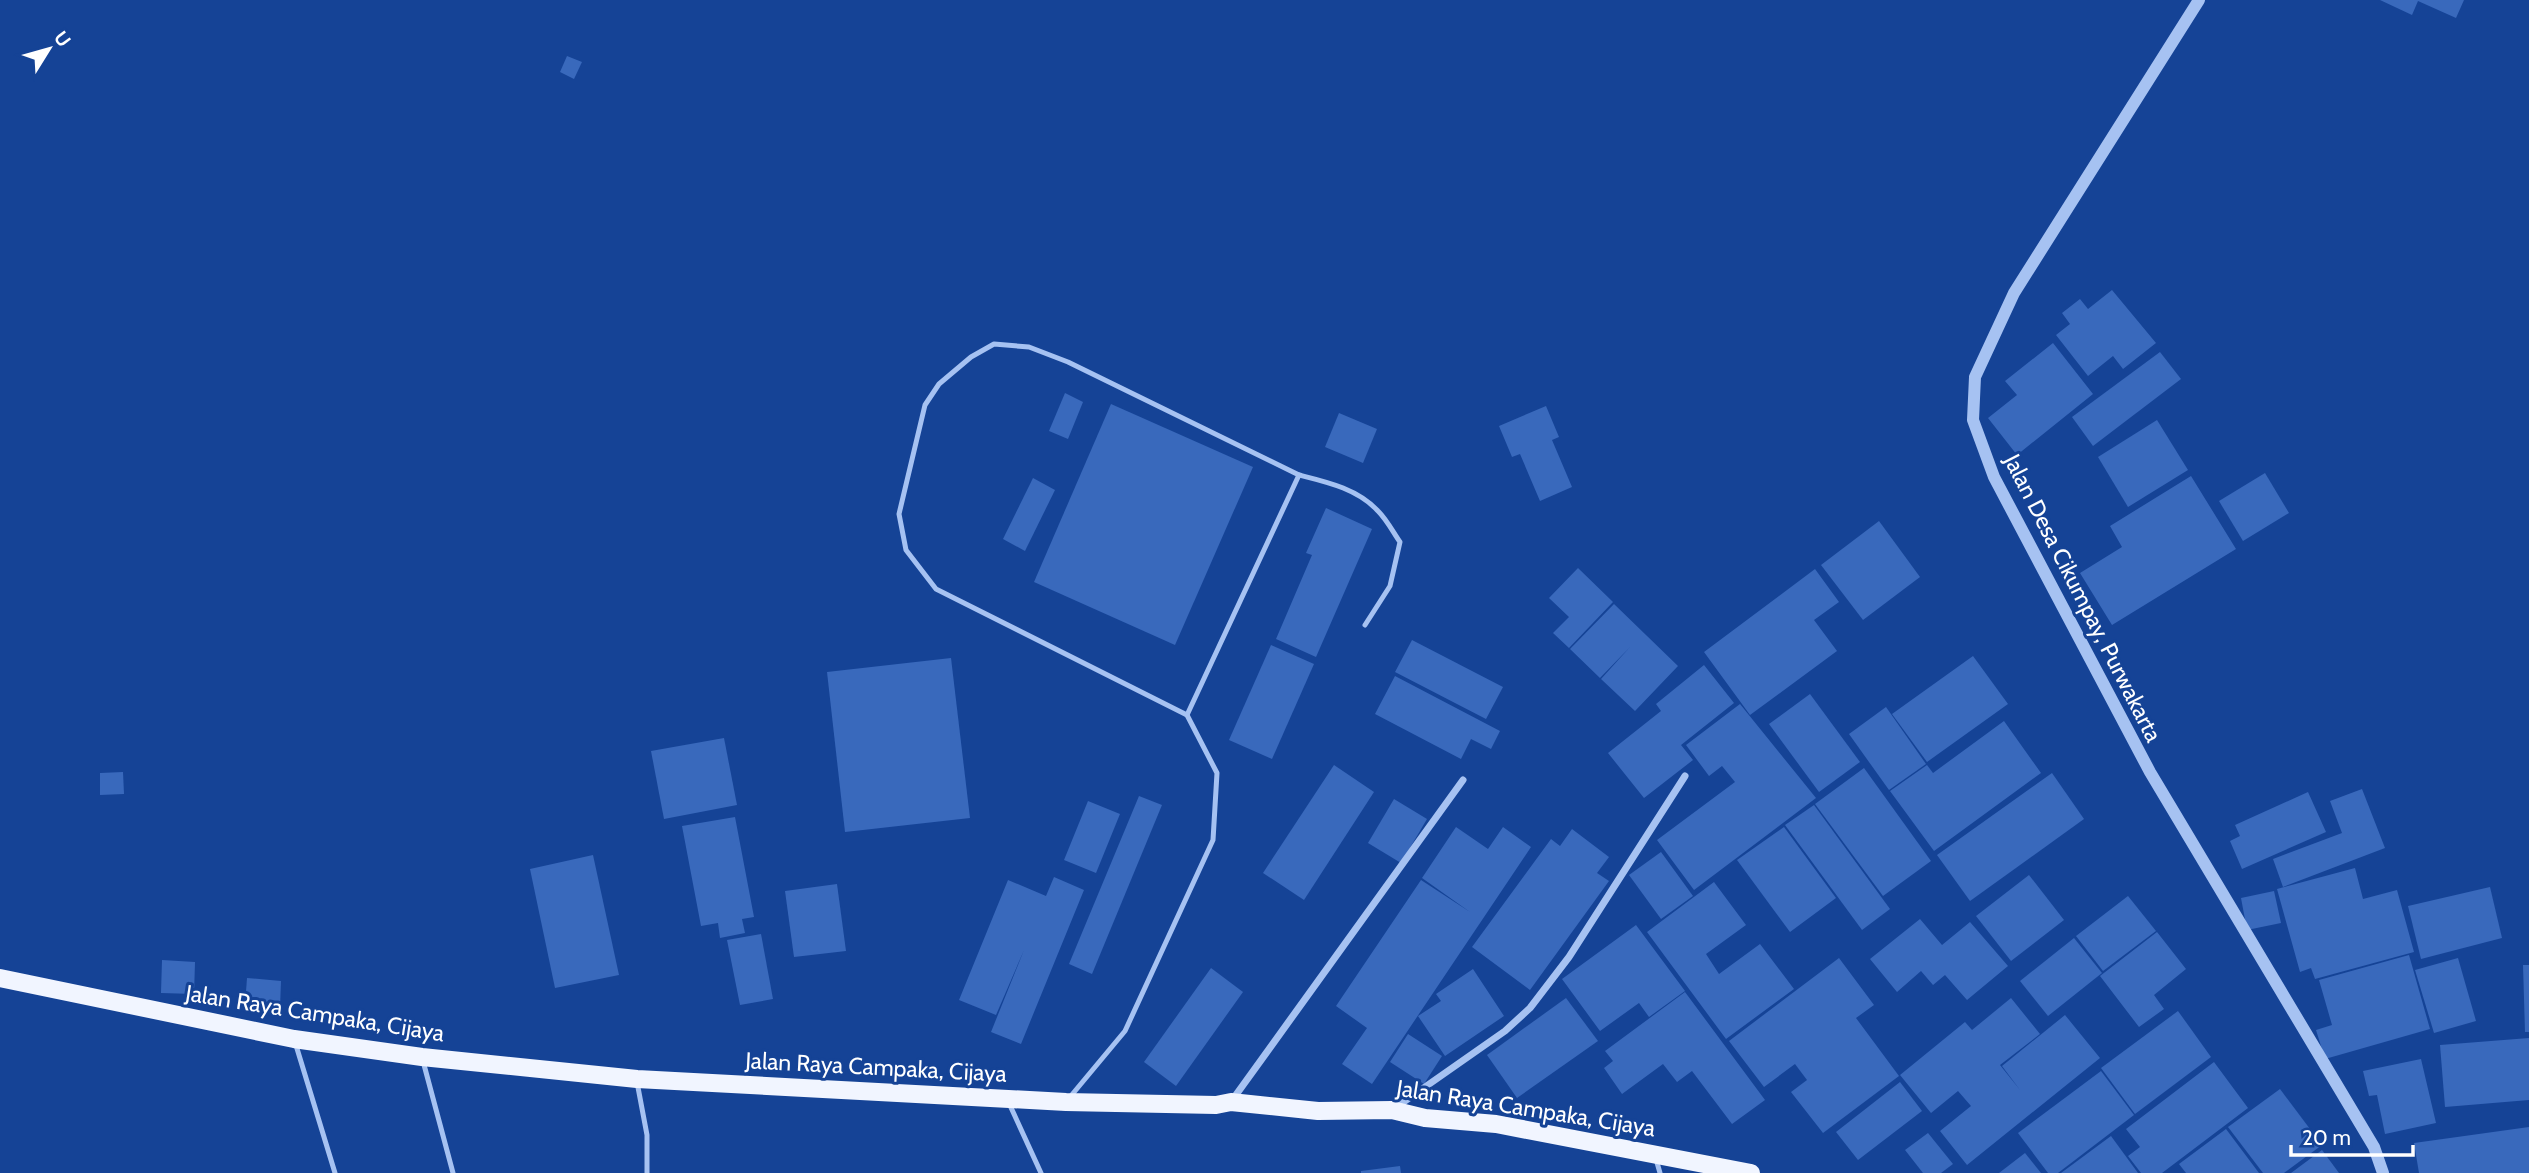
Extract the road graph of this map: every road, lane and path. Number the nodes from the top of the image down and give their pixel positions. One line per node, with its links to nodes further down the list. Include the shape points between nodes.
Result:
1 (2199, 0): 22 (street, Jalan Desa Cikumpay, Purwakarta, via 2014,293 1975,377 1973,420 1994,477 2150,772 2374,1147)
2 (1299, 475): 3 (lane, via 1333,483 1362,498 1378,510 1400,542 1390,586); 4 (lane); 4 (lane, via 1029,347 994,344 939,384 925,405 899,514 906,550 936,589)
3 (1365, 625)
4 (1187, 715): 12 (lane, via 1217,773 1213,840 1125,1031)
5 (1685, 776): 14 (street, via 1569,957 1530,1008)
6 (1463, 780): 13 (street)
7 (0, 978): 8 (main road, Jalan Raya Campaka, Cijaya)
8 (294, 1039): 9 (main road, Jalan Raya Campaka, Cijaya); 16 (lane)
9 (422, 1057): 10 (main road, Jalan Raya Campaka, Cijaya); 17 (lane)
10 (637, 1079): 11 (main road, Jalan Raya Campaka, Cijaya); 18 (lane, via 647,1135)
11 (1007, 1099): 12 (main road, Jalan Raya Campaka, Cijaya); 19 (lane)
12 (1066, 1102): 13 (main road, Jalan Raya Campaka, Cijaya)
13 (1231, 1102): 14 (main road, Jalan Raya Campaka, Cijaya, via 1318,1111)
14 (1392, 1110): 15 (main road, Jalan Raya Campaka, Cijaya)
15 (1654, 1153): 20 (lane); 21 (main road, Jalan Raya Campaka, Cijaya)
16 (335, 1173)
17 (453, 1173)
18 (647, 1173)
19 (1041, 1173)
20 (1660, 1173)
21 (1751, 1173)
22 (2383, 1173)

